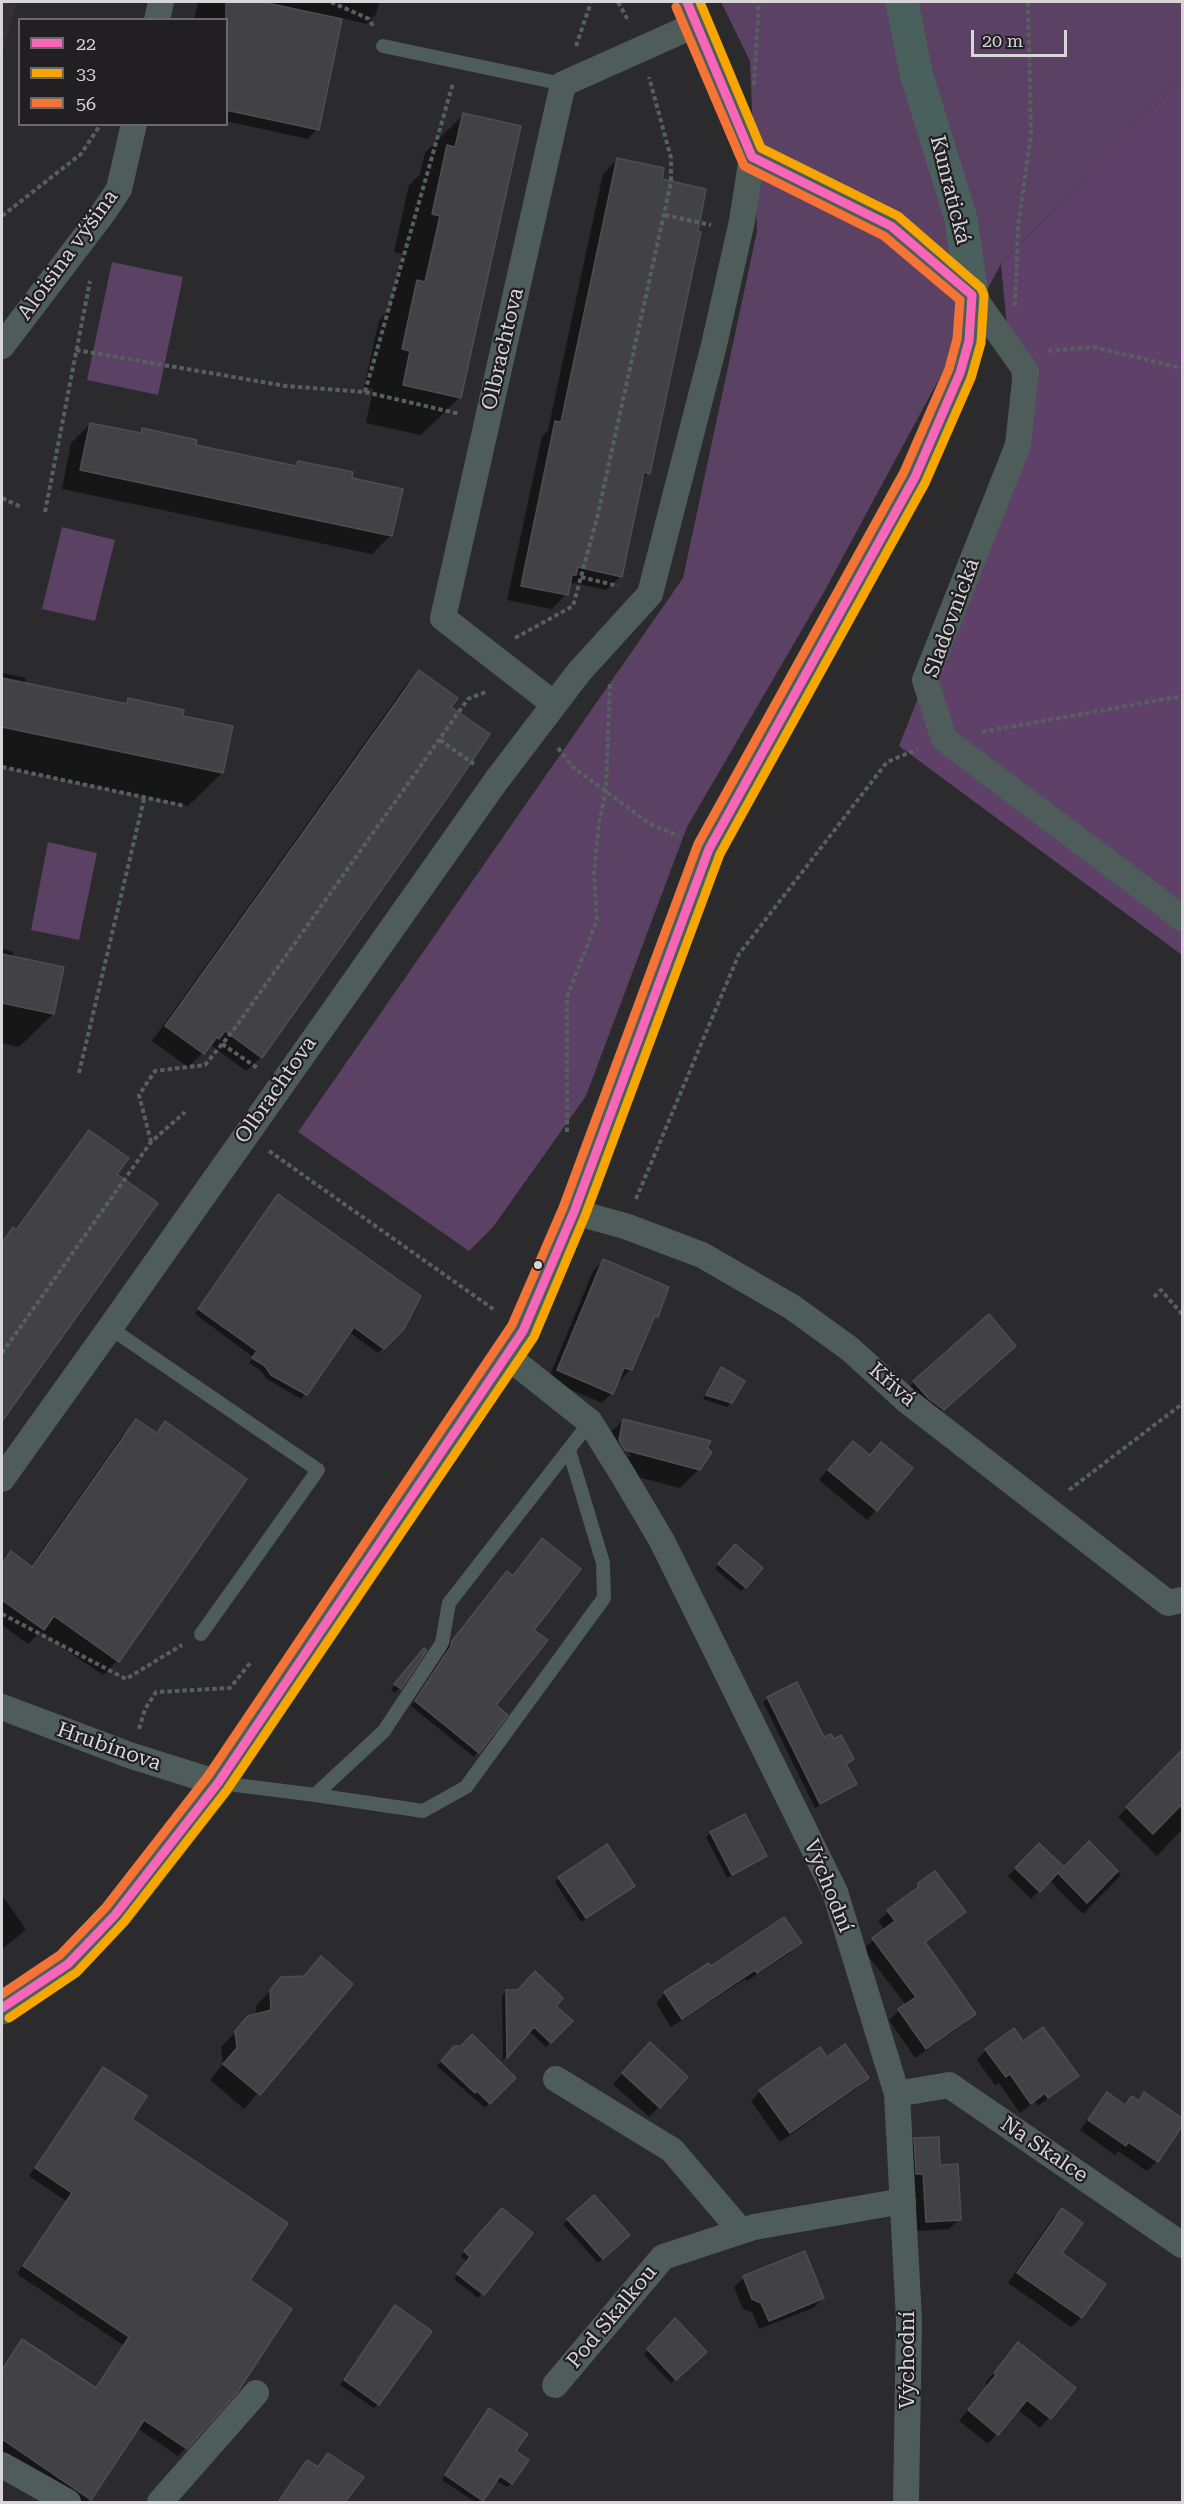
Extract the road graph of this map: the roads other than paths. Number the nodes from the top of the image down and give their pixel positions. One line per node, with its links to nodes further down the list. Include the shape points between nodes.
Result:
1 (161, 2): 4 (street)
2 (687, 2): 5 (street)
3 (902, 2): 10 (street, Kunratická, via 916,73 961,219)
4 (158, 18)
5 (696, 26): 7 (street); 9 (street)
6 (383, 46): 7 (lane)
7 (563, 84): 12 (street, Olbrachtova, via 443,618 519,677)
8 (134, 126): 11 (street, Aloisina výšina, via 119,189)
9 (752, 157): 10 (street, via 891,226); 12 (street, Olbrachtova, via 714,345 650,594)
10 (972, 295): 13 (street, Sladovnická, via 1026,371 1018,445 925,680 944,739); 14 (street, Kunratická, via 969,341 960,373 915,477 709,849)
11 (2, 346)
12 (546, 714): 15 (street, Olbrachtova)
13 (1182, 918)
14 (574, 1212): 16 (street, Kunratická); 20 (street, Křivá, via 702,1255 792,1307 1168,1603)
15 (110, 1328): 19 (street, Olbrachtova); 21 (lane, via 318,1470)
16 (515, 1343): 17 (street, Východní); 23 (street, Kunratická)
17 (590, 1422): 18 (lane); 27 (street, Východní, via 662,1541 835,1892)
18 (569, 1450): 24 (lane, via 449,1603 442,1642 384,1731); 24 (lane, via 603,1563 604,1598 466,1787 423,1811)
19 (2, 1479)
20 (1182, 1600)
21 (201, 1634)
22 (2, 1707): 23 (street, Hrubínova, via 129,1755)
23 (218, 1783): 24 (lane); 25 (street, Kunratická, via 116,1915 68,1964)
24 (315, 1795)
25 (2, 2008)
26 (556, 2079): 29 (street, via 672,2150)
27 (897, 2094): 28 (street, Východní); 30 (street, Na Skalce, via 949,2085)
28 (903, 2201): 29 (street, Pod Skalkou); 36 (street, Východní, via 909,2320)
29 (741, 2231): 31 (street, Pod Skalkou, via 663,2258)
30 (1182, 2245)
31 (555, 2385)
32 (256, 2393): 35 (street)
33 (2, 2464): 34 (street)
34 (68, 2502)
35 (159, 2502)
36 (906, 2502)

